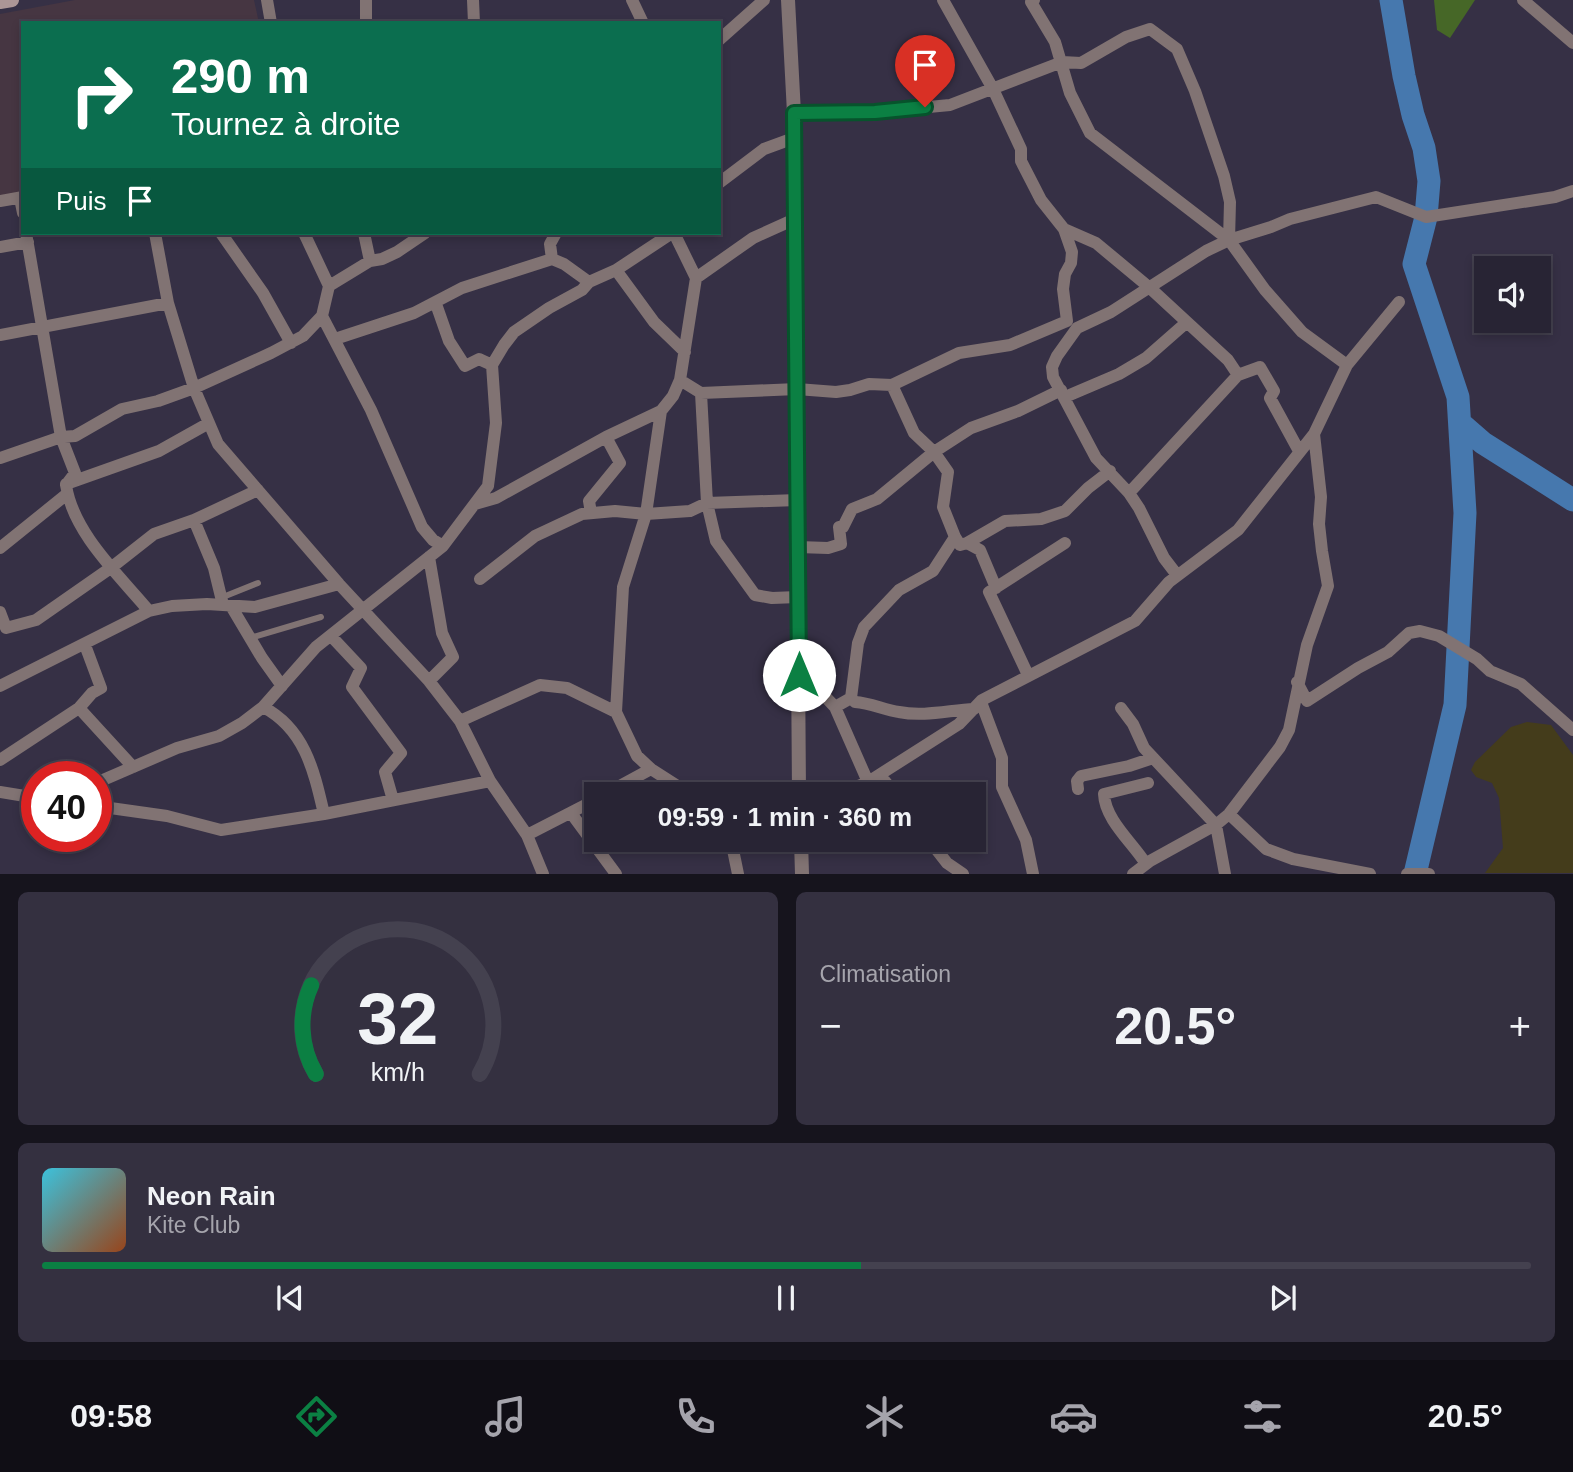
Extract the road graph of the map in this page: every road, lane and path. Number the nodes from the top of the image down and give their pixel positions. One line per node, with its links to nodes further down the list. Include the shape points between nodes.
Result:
1 (12, 0): 11 (main road)
2 (267, 0): 12 (street)
3 (366, 0): 13 (street)
4 (473, 0): 14 (street)
5 (632, 0): 15 (street)
6 (764, 0): 16 (street)
7 (788, 0): 20 (street)
8 (943, 0): 19 (street)
9 (1034, 0): 18 (street, via 1031,2)
10 (1523, 0): 17 (street)
11 (0, 2)
12 (271, 21)
13 (366, 21)
14 (474, 21)
15 (642, 21)
16 (721, 38)
17 (1573, 43)
18 (1062, 62): 19 (street); 37 (street, via 1070,93 1090,133); 37 (street, via 1081,63 1150,29 1177,49 1224,176 1230,202)
19 (993, 89): 20 (street, via 950,105); 27 (street, via 1021,149 1021,161)
20 (794, 113): 21 (street)
21 (794, 138): 22 (street, via 764,149); 26 (street)
22 (721, 181)
23 (1573, 191): 37 (street, via 1426,217 1376,197)
24 (21, 197): 25 (street)
25 (0, 201)
26 (795, 219): 42 (street, via 752,238); 63 (street)
27 (1064, 229): 45 (street, via 1096,243); 51 (street, via 1072,252 1063,289)
28 (155, 235): 47 (street)
29 (222, 235): 55 (street, via 264,293)
30 (305, 235): 44 (street)
31 (364, 235): 40 (street)
32 (422, 235): 40 (street, via 383,259)
33 (555, 235): 39 (street, via 550,244)
34 (670, 235): 41 (street)
35 (674, 235): 42 (street)
36 (27, 237): 38 (street); 52 (street)
37 (1229, 240): 45 (street); 58 (street, via 1302,332)
38 (0, 247)
39 (552, 259): 43 (street); 48 (street, via 462,288)
40 (370, 261): 44 (street)
41 (616, 270): 43 (street); 56 (street, via 654,322)
42 (696, 278): 56 (street)
43 (589, 282): 57 (street, via 514,332)
44 (329, 286): 49 (street)
45 (1150, 288): 50 (street); 51 (street, via 1111,312)
46 (1399, 302): 58 (street)
47 (168, 303): 52 (street); 62 (street)
48 (436, 304): 54 (street); 57 (street, via 464,366 479,359)
49 (322, 316): 54 (street); 55 (street)
50 (1187, 322): 59 (street); 65 (street, via 1146,358 1119,374)
51 (1072, 325): 61 (street, via 1010,345 958,353); 65 (street, via 1052,368)
52 (43, 327): 53 (street); 70 (street)
53 (0, 335)
54 (335, 340): 87 (street, via 422,527)
55 (291, 343): 62 (street)
56 (685, 352): 60 (street)
57 (492, 365): 80 (street, via 494,449 488,486)
58 (1347, 365): 68 (street)
59 (1238, 375): 71 (street, via 1259,367); 77 (street)
60 (680, 380): 64 (street); 66 (street)
61 (892, 385): 63 (street, via 869,384 836,392); 72 (street, via 914,433)
62 (194, 388): 67 (street); 70 (street, via 132,406 75,436)
63 (797, 389): 64 (street); 78 (street)
64 (701, 393): 79 (street)
65 (1063, 394): 72 (street, via 971,428); 74 (street, via 1083,436)
66 (661, 411): 69 (street); 82 (street)
67 (209, 423): 75 (street, via 159,451); 76 (street, via 218,444)
68 (1314, 434): 71 (street); 109 (street, via 1328,586)
69 (606, 437): 80 (street); 81 (street, via 620,463 589,501)
70 (61, 438): 73 (street); 75 (street, via 75,473)
71 (1299, 451): 92 (street, via 1238,530)
72 (934, 452): 84 (street, via 948,472 943,507); 88 (street, via 877,499 852,509 839,527 841,544)
73 (0, 458)
74 (1110, 471): 77 (street); 85 (street, via 1065,512 1005,521)
75 (66, 489): 89 (street); 91 (street, via 83,528)
76 (258, 491): 83 (street); 95 (street)
77 (1129, 493): 92 (street)
78 (798, 500): 79 (street); 88 (street)
79 (707, 503): 82 (street, via 690,511); 97 (street, via 716,541 755,595)
80 (475, 504): 87 (street)
81 (591, 513): 82 (street); 93 (street, via 535,536)
82 (646, 514): 118 (street, via 623,587)
83 (194, 520): 91 (street, via 154,534); 98 (street)
84 (955, 537): 85 (street, via 960,545); 112 (street, via 933,571 899,590 864,627)
85 (967, 542): 96 (street, via 980,550)
86 (1065, 543): 96 (street)
87 (443, 546): 90 (street)
88 (798, 547): 97 (street)
89 (0, 548)
90 (429, 557): 99 (street); 108 (street, via 442,633 453,657)
91 (112, 567): 100 (street); 101 (street, via 36,620 6,628)
92 (1177, 575): 107 (street, via 1135,621)
93 (480, 579)
94 (258, 583): 98 (lane)
95 (339, 584): 98 (street, via 255,607); 99 (street)
96 (996, 588): 107 (street, via 989,592)
97 (798, 597): 106 (street)
98 (226, 603): 100 (street); 104 (street)
99 (363, 610): 103 (street); 108 (street)
100 (149, 611): 105 (street)
101 (0, 612)
102 (321, 617): 104 (lane)
103 (331, 636): 111 (street); 137 (street, via 361,668 352,687 401,753 385,772)
104 (250, 638): 111 (street)
105 (85, 645): 110 (street); 116 (street, via 101,688)
106 (799, 675): 115 (street); 130 (street)
107 (1028, 675): 113 (street)
108 (429, 681): 119 (street)
109 (1297, 682): 120 (street, via 1307,701 1388,653 1409,633 1420,631 1439,636 1490,671 1521,684); 142 (street, via 1289,730)
110 (0, 686)
111 (282, 686): 114 (street)
112 (851, 698): 113 (street, via 900,713 936,713); 115 (street)
113 (977, 705): 126 (street, via 960,724); 154 (street, via 1002,758 1002,787 1026,840)
114 (263, 707): 123 (street, via 219,736); 141 (street, via 279,715 297,735 317,782)
115 (835, 707): 126 (street)
116 (79, 708): 122 (street); 123 (street)
117 (1121, 708): 121 (street)
118 (616, 712): 119 (street, via 567,688 540,685); 124 (street, via 637,756)
119 (460, 721): 127 (street)
120 (1573, 730)
121 (1153, 758): 134 (street, via 1081,776); 143 (street)
122 (0, 760)
123 (133, 767): 125 (street)
124 (651, 769): 128 (street); 129 (street)
125 (112, 776)
126 (874, 778): 131 (street); 132 (street)
127 (490, 781): 137 (street); 144 (street)
128 (627, 782)
129 (671, 782)
130 (799, 782)
131 (865, 782)
132 (879, 782)
133 (1148, 783): 148 (street, via 1104,794 1110,813)
134 (1078, 789)
135 (0, 792): 136 (street)
136 (21, 795)
137 (393, 800): 141 (street)
138 (584, 806): 140 (street)
139 (112, 808): 141 (street, via 221,830)
140 (570, 813): 144 (street); 150 (street)
141 (324, 814)
142 (1229, 814): 143 (street); 157 (street, via 1266,849 1293,859)
143 (1216, 824): 148 (street); 156 (street)
144 (527, 835): 149 (street)
145 (734, 852): 151 (street)
146 (801, 852): 152 (street)
147 (938, 852): 153 (street)
148 (1146, 864): 155 (street)
149 (543, 873)
150 (615, 873)
151 (738, 873)
152 (802, 873)
153 (962, 873)
154 (1033, 873)
155 (1133, 873)
156 (1225, 873)
157 (1370, 873)
158 (1407, 873): 159 (street)
159 (1429, 873)

